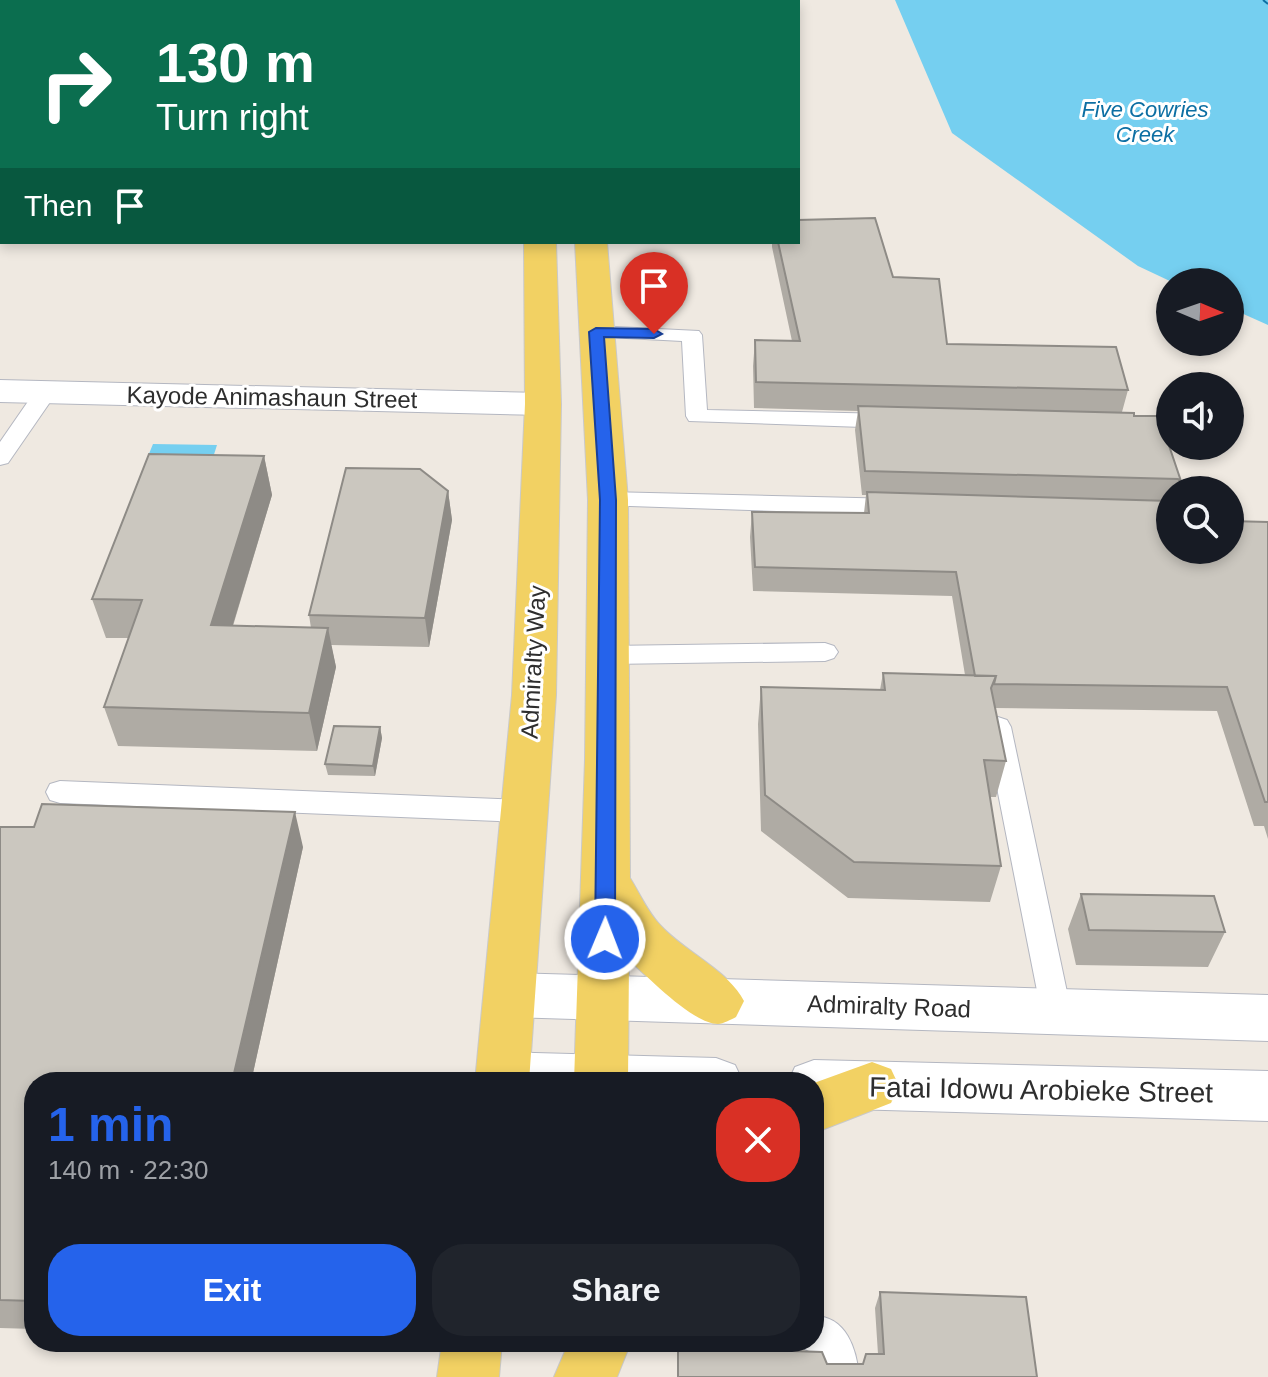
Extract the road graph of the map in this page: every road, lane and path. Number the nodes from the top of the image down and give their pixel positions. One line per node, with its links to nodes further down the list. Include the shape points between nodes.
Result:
1 (540, 244): 6 (main road, Admiralty Way)
2 (591, 244): 3 (main road)
3 (596, 332): 7 (lane, via 692,335 697,416); 9 (main road)
4 (0, 391): 5 (street, Kayode Animashaun Street)
5 (46, 392): 6 (street, Kayode Animashaun Street); 8 (lane)
6 (543, 404): 15 (main road, Admiralty Way, via 534,695)
7 (915, 421)
8 (0, 458)
9 (608, 500): 10 (lane); 12 (main road)
10 (920, 508)
11 (825, 652): 12 (lane)
12 (609, 655): 16 (main road)
13 (998, 724): 20 (lane)
14 (60, 792): 15 (lane)
15 (523, 811): 17 (main road, Admiralty Way)
16 (606, 882): 18 (main road); 19 (main road, via 641,939)
17 (510, 995): 18 (street, Admiralty Road); 22 (main road, Admiralty Way)
18 (604, 995): 19 (street, Admiralty Road); 23 (main road)
19 (718, 1001): 20 (street, Admiralty Road)
20 (1056, 1011): 21 (street, Admiralty Road)
21 (1268, 1018)
22 (503, 1072)
23 (601, 1072)
24 (824, 1084): 25 (street, Fatai Idowu Arobieke Street)
25 (872, 1086): 26 (street, Fatai Idowu Arobieke Street); 27 (main road)
26 (1268, 1096)
27 (824, 1104)
28 (824, 1334): 34 (lane, via 840,1361)
29 (471, 1352): 32 (main road)
30 (584, 1352): 33 (main road)
31 (596, 1352): 33 (main road)
32 (468, 1377)
33 (583, 1377)
34 (841, 1377)

